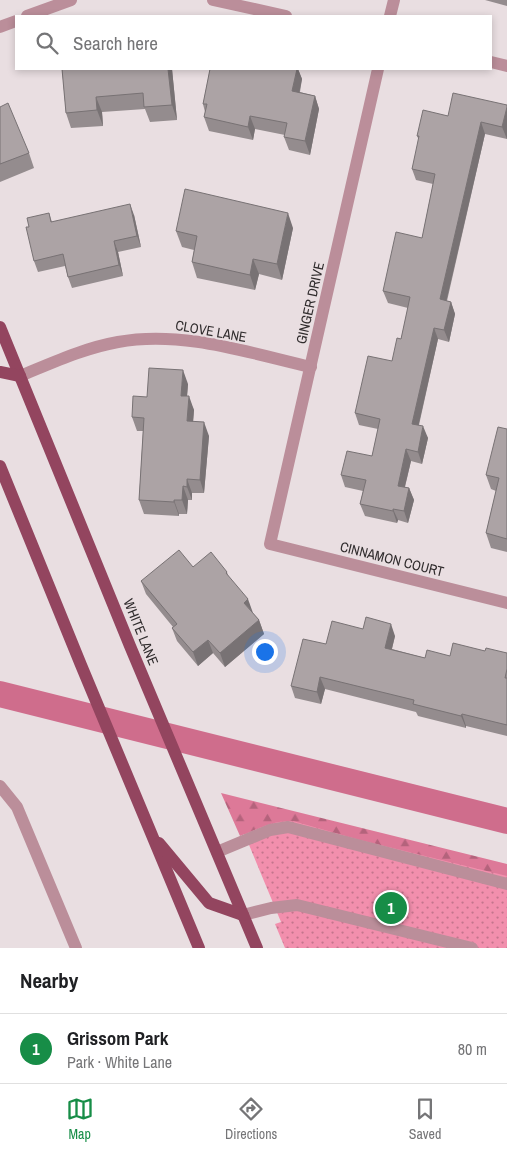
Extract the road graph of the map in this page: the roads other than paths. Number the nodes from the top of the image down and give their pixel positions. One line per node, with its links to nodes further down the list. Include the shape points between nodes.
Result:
1 (71, 0): 4 (street)
2 (213, 0): 5 (street)
3 (394, 0): 6 (street)
4 (30, 15)
5 (281, 15)
6 (390, 15)
7 (15, 21): 8 (street)
8 (0, 27)
9 (492, 62): 10 (street)
10 (507, 66)
11 (378, 70): 13 (street, GINGER DRIVE)
12 (0, 327): 15 (main road, WHITE LANE)
13 (311, 367): 15 (street, CLOVE LANE, via 188,340 157,338 84,350); 17 (street, GINGER DRIVE)
14 (0, 372): 15 (main road)
15 (20, 376): 21 (main road, WHITE LANE)
16 (0, 466): 20 (main road)
17 (270, 544): 18 (street, CINNAMON COURT)
18 (507, 603)
19 (0, 786): 24 (street, via 17,807)
20 (151, 834): 23 (main road, via 209,902); 25 (main road)
21 (217, 852): 22 (street, via 270,830 288,827); 23 (main road, WHITE LANE)
22 (507, 884)
23 (243, 915): 26 (main road, WHITE LANE); 27 (street, via 297,905)
24 (76, 948)
25 (199, 948)
26 (257, 948)
27 (472, 948)

